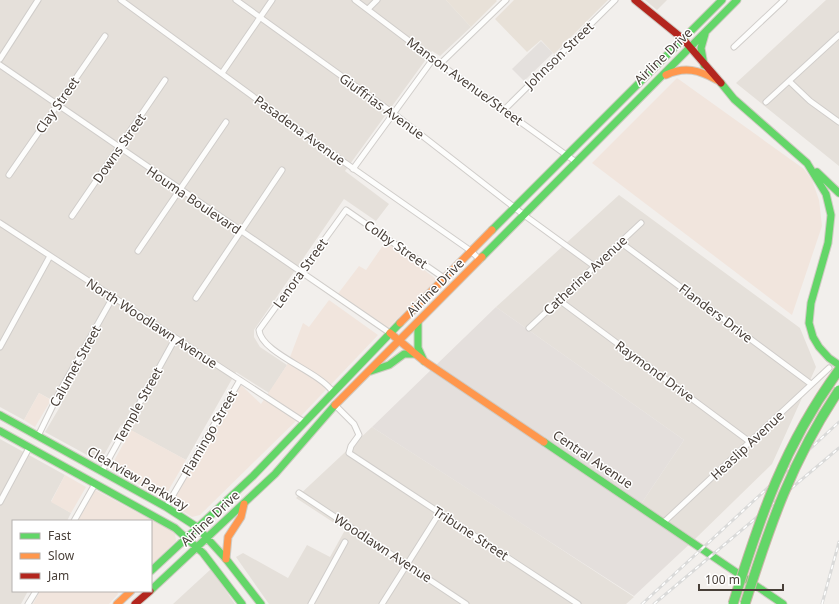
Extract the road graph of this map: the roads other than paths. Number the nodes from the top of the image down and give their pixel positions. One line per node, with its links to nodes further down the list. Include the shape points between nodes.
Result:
1 (38, 0): 21 (street)
2 (121, 0): 26 (street, Pasadena Avenue)
3 (236, 0): 14 (street, Giuffrias Avenue)
4 (272, 0): 14 (street)
5 (355, 0): 13 (street, Manson Avenue/Street)
6 (377, 0): 13 (street)
7 (506, 0): 23 (street)
8 (615, 0): 33 (street, Johnson Street)
9 (635, 0): 18 (main road)
10 (722, 0): 18 (main road, Airline Drive)
11 (737, 0): 15 (main road, Airline Drive)
12 (784, 0): 19 (street)
13 (368, 9): 22 (street, Manson Avenue/Street)
14 (260, 18): 26 (street); 34 (street, Giuffrias Avenue)
15 (706, 32): 20 (main road, Airline Drive); 25 (main road, via 701,48)
16 (839, 35): 30 (street)
17 (105, 36): 32 (street, Clay Street)
18 (683, 39): 20 (main road); 38 (main road, Airline Drive)
19 (734, 47)
20 (690, 48): 25 (main road); 28 (main road, Airline Drive)
21 (0, 59)
22 (433, 59): 23 (street, Manson Avenue/Street); 34 (street)
23 (440, 64): 33 (street, Manson Avenue/Street)
24 (0, 65): 32 (street, Houma Boulevard)
25 (704, 65): 29 (main road)
26 (222, 73): 41 (street, Pasadena Avenue)
27 (165, 80): 37 (street, Downs Street)
28 (657, 80): 29 (main road, via 681,69 691,68); 39 (main road, Airline Drive)
29 (717, 80): 40 (main road, via 753,116)
30 (789, 81): 31 (street); 36 (street, via 810,101)
31 (766, 102)
32 (57, 105): 37 (street, Houma Boulevard); 43 (street, Clay Street)
33 (504, 110): 38 (street, Manson Avenue/Street)
34 (393, 113): 41 (street); 46 (street, Giuffrias Avenue)
35 (226, 122): 44 (street)
36 (839, 122)
37 (119, 148): 44 (street, Houma Boulevard); 49 (street, Downs Street)
38 (567, 155): 39 (street, Manson Avenue/Street); 46 (main road, Airline Drive)
39 (576, 162): 48 (main road, Airline Drive)
40 (807, 162): 45 (main road); 72 (main road, via 828,199 831,214 824,258 810,307 809,327 825,355)
41 (353, 169): 55 (street, Pasadena Avenue)
42 (282, 170): 52 (street)
43 (9, 175)
44 (179, 189): 52 (street, Houma Boulevard); 54 (street)
45 (839, 193)
46 (515, 207): 48 (street, Giuffrias Avenue); 55 (main road, Airline Drive)
47 (347, 210): 59 (street, Lenora Street); 60 (street, Colby Street)
48 (524, 215): 57 (main road, Airline Drive); 58 (street, Giuffrias Avenue)
49 (72, 216)
50 (641, 223): 53 (street, Catherine Avenue)
51 (0, 224): 56 (street, North Woodlawn Avenue)
52 (240, 231): 59 (street, Houma Boulevard); 62 (street)
53 (620, 242): 58 (street, Catherine Avenue); 77 (street, Flanders Drive)
54 (138, 251)
55 (471, 251): 57 (street, Pasadena Avenue); 60 (main road, Airline Drive)
56 (50, 256): 61 (street, North Woodlawn Avenue); 69 (street)
57 (480, 260): 64 (main road, Airline Drive)
58 (594, 266): 63 (street, Catherine Avenue)
59 (300, 272): 66 (street, Houma Boulevard); 79 (street, Lenora Street, via 263,323 259,330 261,338 322,381)
60 (444, 278): 66 (main road, Airline Drive)
61 (113, 297): 67 (street, North Woodlawn Avenue); 85 (street, Calumet Street, via 60,391)
62 (196, 298)
63 (559, 300): 65 (street, Catherine Avenue); 87 (street, Raymond Drive)
64 (418, 322): 68 (main road, Airline Drive); 71 (main road, via 418,348)
65 (529, 328)
66 (390, 333): 68 (main road, Central Avenue); 79 (main road, Airline Drive)
67 (175, 339): 76 (street, North Woodlawn Avenue); 89 (street, Temple Street)
68 (399, 342): 70 (main road, Central Avenue); 75 (main road, Airline Drive)
69 (0, 347)
70 (415, 354): 71 (main road, Central Avenue); 75 (main road, via 404,354 389,365)
71 (424, 361): 97 (main road, Central Avenue)
72 (839, 365)
73 (829, 368): 77 (street, Heaslip Avenue)
74 (839, 370): 119 (main road, bridge, via 800,429 782,463 758,524)
75 (370, 371): 80 (main road, Airline Drive)
76 (240, 380): 82 (street, North Woodlawn Avenue); 94 (street, Flamingo Street)
77 (811, 384): 87 (street, Heaslip Avenue)
78 (839, 390): 120 (main road, bridge, via 808,437 786,481)
79 (332, 391): 82 (main road, Airline Drive)
80 (335, 405): 86 (main road, Airline Drive); 95 (street, Tribune Street, via 354,424 359,435 349,453)
81 (0, 415): 85 (main road, Clearview Parkway)
82 (307, 419): 86 (main road, via 303,434); 98 (main road, Airline Drive, via 253,476)
83 (0, 425): 85 (main road, via 29,441)
84 (0, 431): 88 (main road, Clearview Parkway)
85 (38, 436): 89 (main road, Clearview Parkway)
86 (306, 439): 93 (main road, Airline Drive)
87 (750, 442): 97 (street, Heaslip Avenue)
88 (29, 448): 90 (main road, Clearview Parkway); 92 (street)
89 (102, 471): 94 (main road, Clearview Parkway)
90 (95, 484): 96 (street); 99 (main road, Clearview Parkway)
91 (299, 493): 104 (street, Woodlawn Avenue)
92 (0, 502)
93 (244, 504): 100 (main road, Airline Drive); 103 (main road, via 241,517 228,537)
94 (166, 507): 98 (main road, Clearview Parkway)
95 (440, 512): 104 (street); 118 (street, Tribune Street)
96 (75, 520)
97 (664, 522): 121 (main road, Central Avenue)
98 (197, 528): 99 (main road, Airline Drive); 100 (main road, Clearview Parkway)
99 (187, 537): 102 (main road, Clearview Parkway); 105 (main road, Airline Drive)
100 (207, 538): 102 (main road, Airline Drive); 103 (main road, Clearview Parkway)
101 (345, 542): 115 (street)
102 (197, 547): 106 (main road, Airline Drive); 113 (main road, Clearview Parkway)
103 (226, 559): 114 (main road, Clearview Parkway)
104 (408, 564): 116 (street); 117 (street, Woodlawn Avenue)
105 (152, 570)
106 (152, 588)
107 (35, 592): 110 (street)
108 (148, 592): 112 (main road, Airline Drive)
109 (126, 593): 111 (main road)
110 (28, 604)
111 (117, 604)
112 (135, 604)
113 (242, 604)
114 (261, 604)
115 (311, 604)
116 (382, 604)
117 (466, 604)
118 (578, 604)
119 (733, 604)
120 (745, 604)
121 (783, 604)

